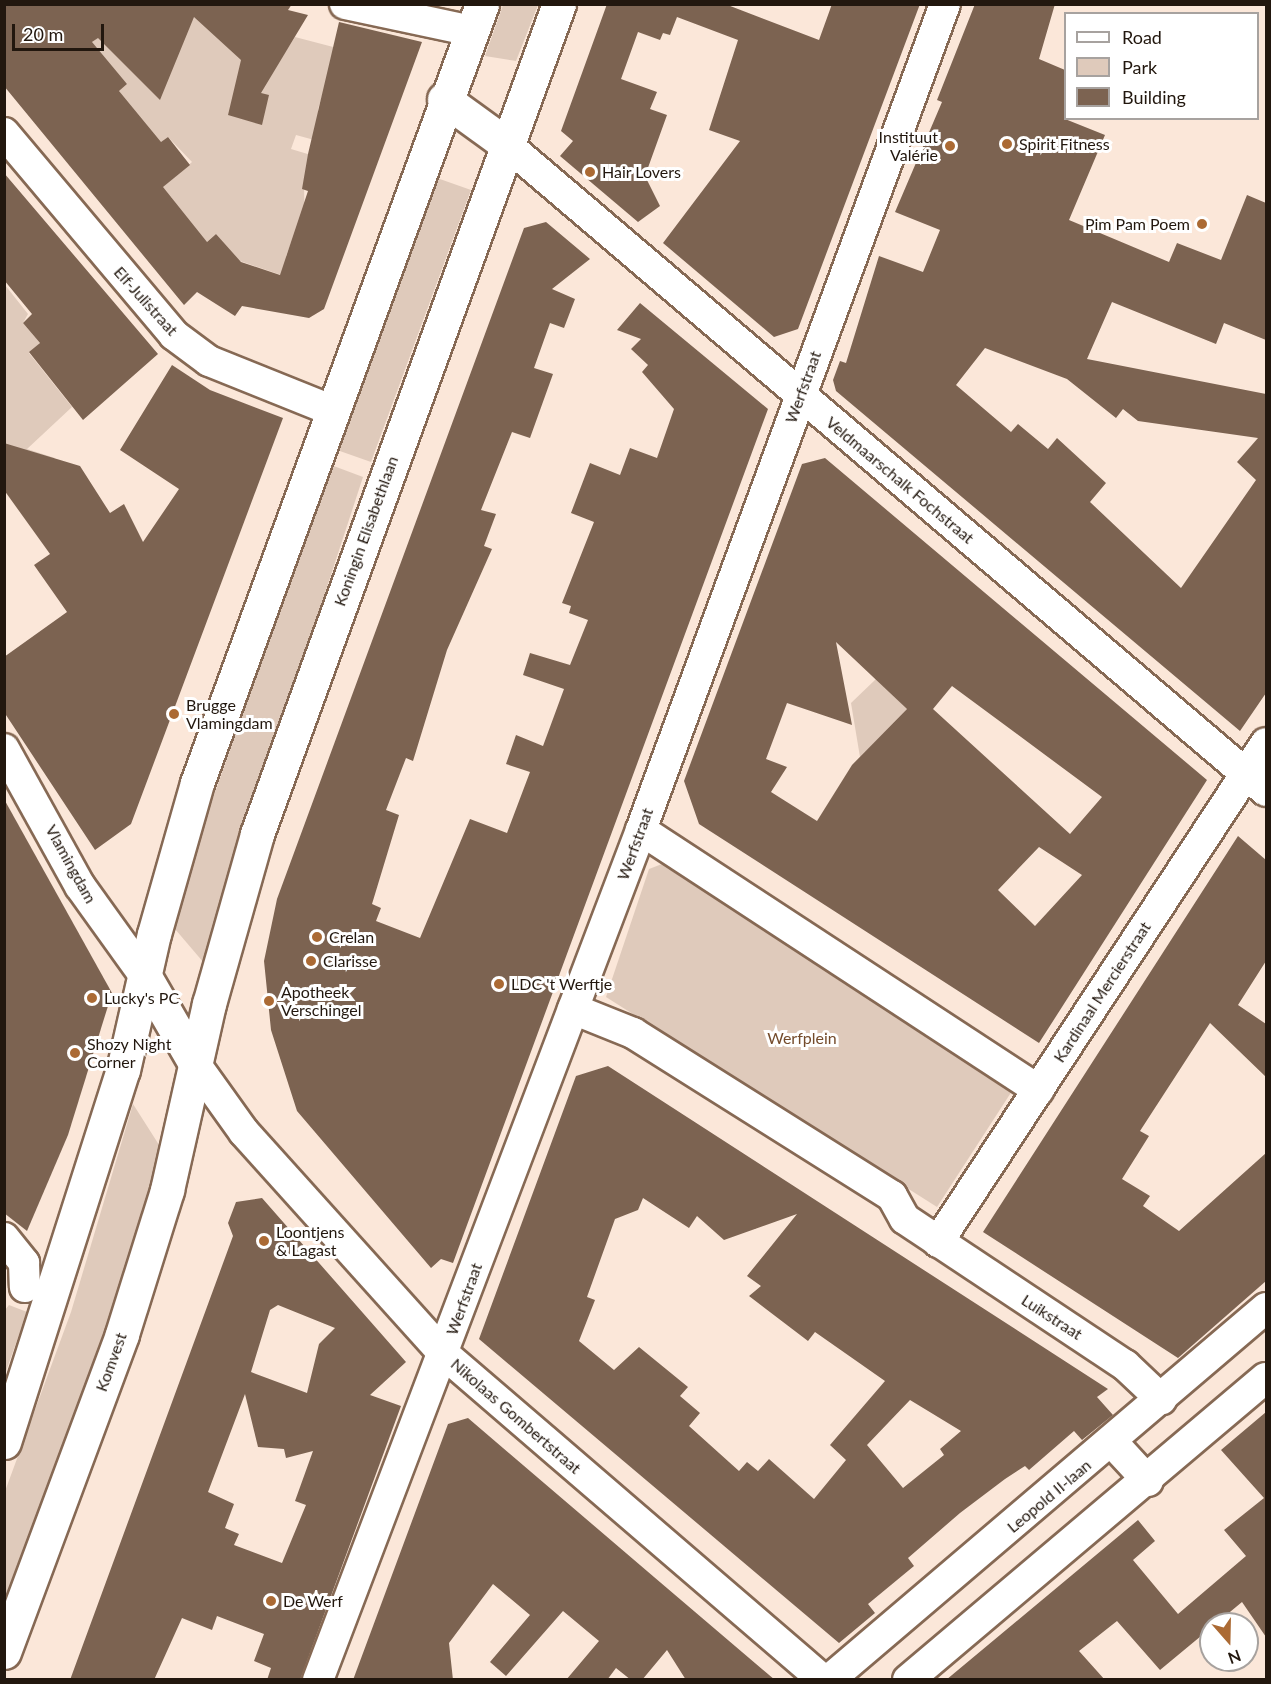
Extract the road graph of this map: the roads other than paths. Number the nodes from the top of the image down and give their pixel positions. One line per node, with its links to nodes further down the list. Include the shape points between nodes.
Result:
1 (345, 4): 4 (street)
2 (559, 4): 7 (main road, Koningin Elisabethlaan)
3 (945, 4): 8 (street, Werfstraat)
4 (477, 18): 5 (main road)
5 (444, 99): 7 (main road); 9 (main road)
6 (4, 133): 9 (street, Elf-Julistraat, via 174,335 209,361)
7 (506, 144): 8 (street, Veldmaarschalk Fochstraat); 16 (main road, Koningin Elisabethlaan, via 257,834)
8 (800, 395): 12 (street, Veldmaarschalk Fochstraat); 13 (street, Werfstraat)
9 (331, 410): 14 (main road, via 197,783)
10 (1266, 743): 12 (street, Kardinaal Mercierstraat)
11 (4, 749): 14 (street, Vlamingdam, via 80,886)
12 (1256, 782): 17 (street, Kardinaal Mercierstraat)
13 (641, 830): 15 (street, Werfstraat); 17 (street)
14 (144, 975): 16 (main road); 22 (main road, via 123,1071)
15 (573, 1009): 19 (street, via 633,1033 892,1196 905,1220); 23 (street, Werfstraat)
16 (196, 1065): 23 (street, Nikolaas Gombertstraat, via 244,1132); 29 (main road, Komvest, via 174,1167 122,1334)
17 (1038, 1090): 19 (street, Kardinaal Mercierstraat)
18 (4, 1238): 20 (street, via 24,1263)
19 (938, 1242): 25 (street, Luikstraat, via 1125,1365)
20 (15, 1293): 22 (street)
21 (1266, 1308): 25 (street, Leopold II-laan)
22 (50, 1311): 26 (main road)
23 (444, 1354): 30 (street, Werfstraat); 31 (street, Nikolaas Gombertstraat)
24 (1266, 1378): 28 (street)
25 (1161, 1399): 27 (street, Leopold II-laan)
26 (4, 1442)
27 (1112, 1442): 28 (street); 32 (street, Leopold II-laan)
28 (1148, 1481): 33 (street)
29 (4, 1652)
30 (318, 1680)
31 (823, 1680)
32 (829, 1680)
33 (908, 1680)

